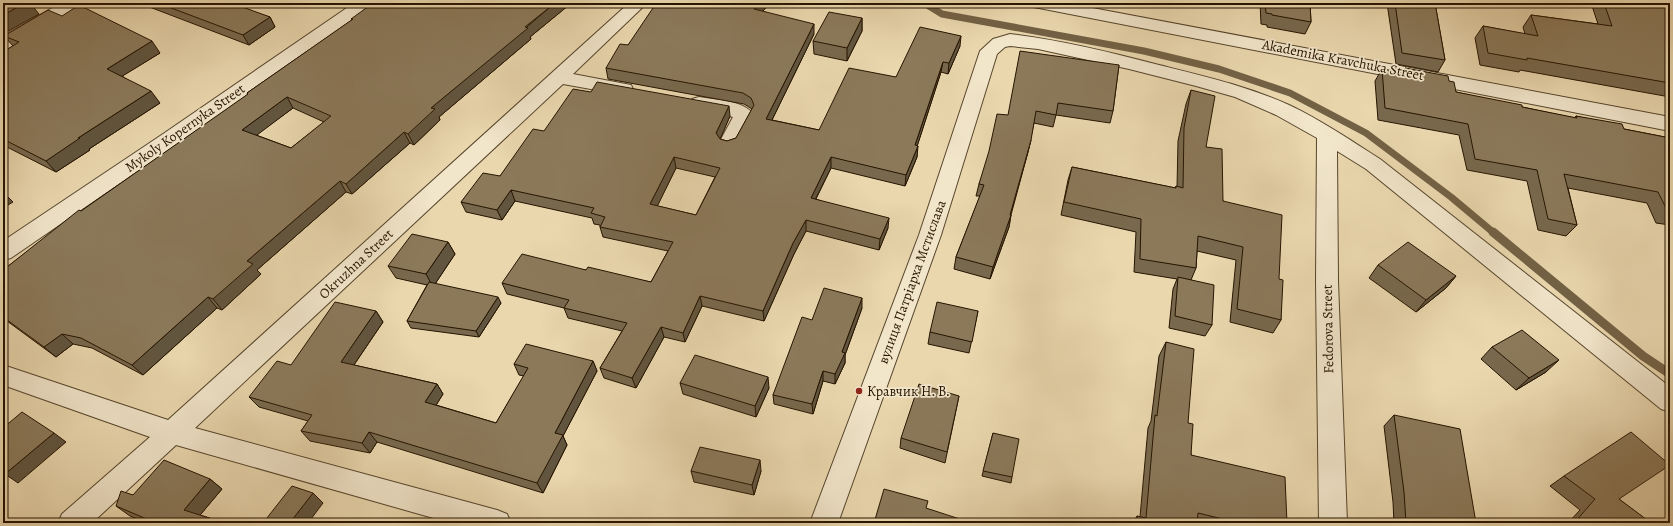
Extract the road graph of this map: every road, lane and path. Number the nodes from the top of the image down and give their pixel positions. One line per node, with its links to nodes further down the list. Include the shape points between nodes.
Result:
1 (73, 3): 5 (street)
2 (365, 3): 12 (street, Mykoly Kopernyka Street, via 164,144)
3 (639, 3): 6 (street, Okruzhna Street)
4 (1039, 3): 9 (street, Akademika Kravchuka Street)
5 (3, 44)
6 (559, 77): 7 (street); 15 (street, Okruzhna Street)
7 (643, 93)
8 (682, 100): 11 (street, via 736,110 744,115)
9 (1670, 124)
10 (1327, 135): 14 (street, via 1373,164 1430,208); 18 (street, вулиця Патріарха Мстислава, via 1283,110 1242,93 1200,81 1038,43 1010,40 999,43 989,51 930,235); 19 (street, Fedorova Street, via 1327,281)
11 (729, 143)
12 (3, 252)
13 (3, 375): 15 (street)
14 (1670, 401)
15 (172, 433): 16 (street, Okruzhna Street); 17 (street)
16 (72, 523)
17 (497, 523)
18 (824, 523)
19 (1333, 523)

